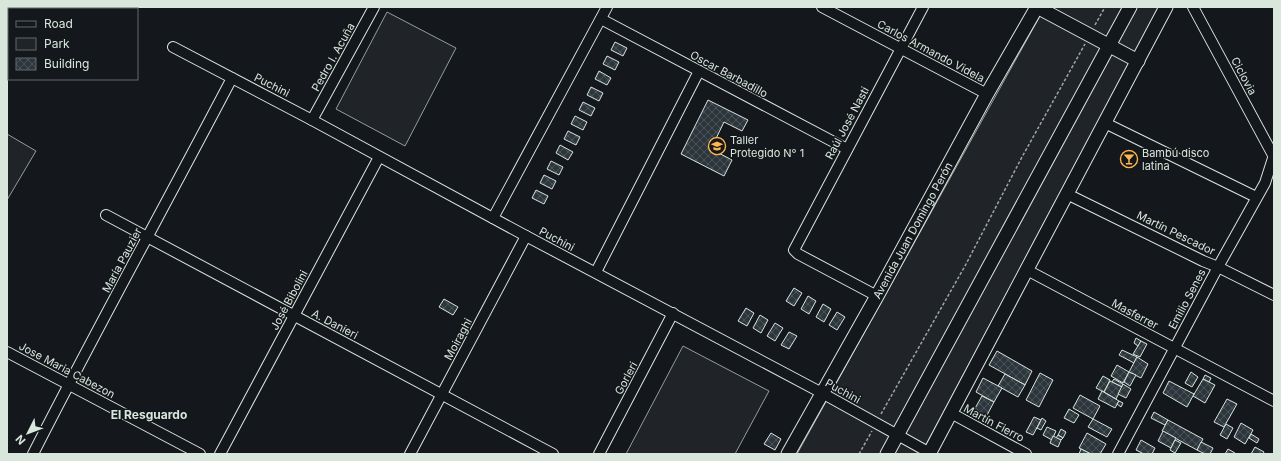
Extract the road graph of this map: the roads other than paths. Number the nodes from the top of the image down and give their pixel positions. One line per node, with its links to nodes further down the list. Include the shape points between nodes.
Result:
1 (374, 7): 17 (street, Pedro I. Acuña)
2 (607, 7): 9 (street)
3 (822, 7): 12 (street, Carlos Armando Videla)
4 (923, 7): 12 (street, Raúl José Nasti)
5 (1037, 7): 10 (main road); 16 (main road, Avenida Juan Domingo Perón)
6 (1130, 7): 10 (main road)
7 (1166, 7): 13 (main road)
8 (1193, 7): 20 (street, Ciclovia)
9 (601, 19): 14 (street, Oscar Barbadillo); 26 (street)
10 (1109, 45): 13 (main road); 43 (main road)
11 (173, 47): 15 (street, Puchini)
12 (900, 48): 16 (street, Carlos Armando Videla); 19 (street, Raúl José Nasti)
13 (1138, 61): 18 (main road)
14 (699, 71): 19 (street, Oscar Barbadillo); 31 (street)
15 (232, 78): 17 (street, Puchini); 28 (street, María Pauzier)
16 (987, 94): 33 (main road, Avenida Juan Domingo Perón)
17 (312, 120): 21 (street, Puchini)
18 (1105, 123): 23 (main road); 24 (street)
19 (847, 149): 33 (street, Raúl José Nasti, via 794,250)
20 (1274, 156): 22 (street, Emilio Senes)
21 (379, 157): 26 (street, Puchini); 35 (street, José Bibolini)
22 (1270, 184): 24 (street, Emilio Senes)
23 (1067, 194): 29 (street, Martín Pescador); 30 (main road)
24 (1256, 198): 29 (street, Emilio Senes)
25 (106, 215): 28 (street, A. Danieri)
26 (493, 218): 27 (street, Puchini)
27 (526, 236): 31 (street, Puchini); 40 (street, Moiraghi)
28 (149, 237): 35 (street, A. Danieri); 38 (street, María Pauzier)
29 (1218, 267): 32 (street, Martín Pescador); 36 (street, Emilio Senes)
30 (1027, 270): 36 (street, Masferrer); 42 (main road)
31 (596, 272): 34 (street, Puchini)
32 (1274, 295)
33 (877, 296): 39 (main road, Avenida Juan Domingo Perón)
34 (673, 313): 39 (street, Puchini); 50 (street, Gorleri)
35 (294, 315): 40 (street, A. Danieri); 47 (street, José Bibolini)
36 (1175, 348): 41 (street, Masferrer); 54 (street, Emilio Senes)
37 (7, 352): 38 (street, Jose Maria Cabezon)
38 (68, 384): 45 (street, María Pauzier); 46 (street, Jose Maria Cabezon)
39 (822, 393): 43 (street, Puchini); 51 (main road, Avenida Juan Domingo Perón)
40 (442, 394): 48 (street, Moiraghi); 49 (street, A. Danieri)
41 (1274, 401)
42 (951, 413): 44 (main road); 53 (street, Martín Fierro)
43 (898, 435): 44 (street, Puchini); 52 (main road)
44 (929, 453)
45 (33, 454)
46 (200, 454)
47 (220, 454)
48 (410, 454)
49 (553, 454)
50 (599, 454)
51 (788, 454)
52 (887, 454)
53 (1026, 454)
54 (1118, 454)

